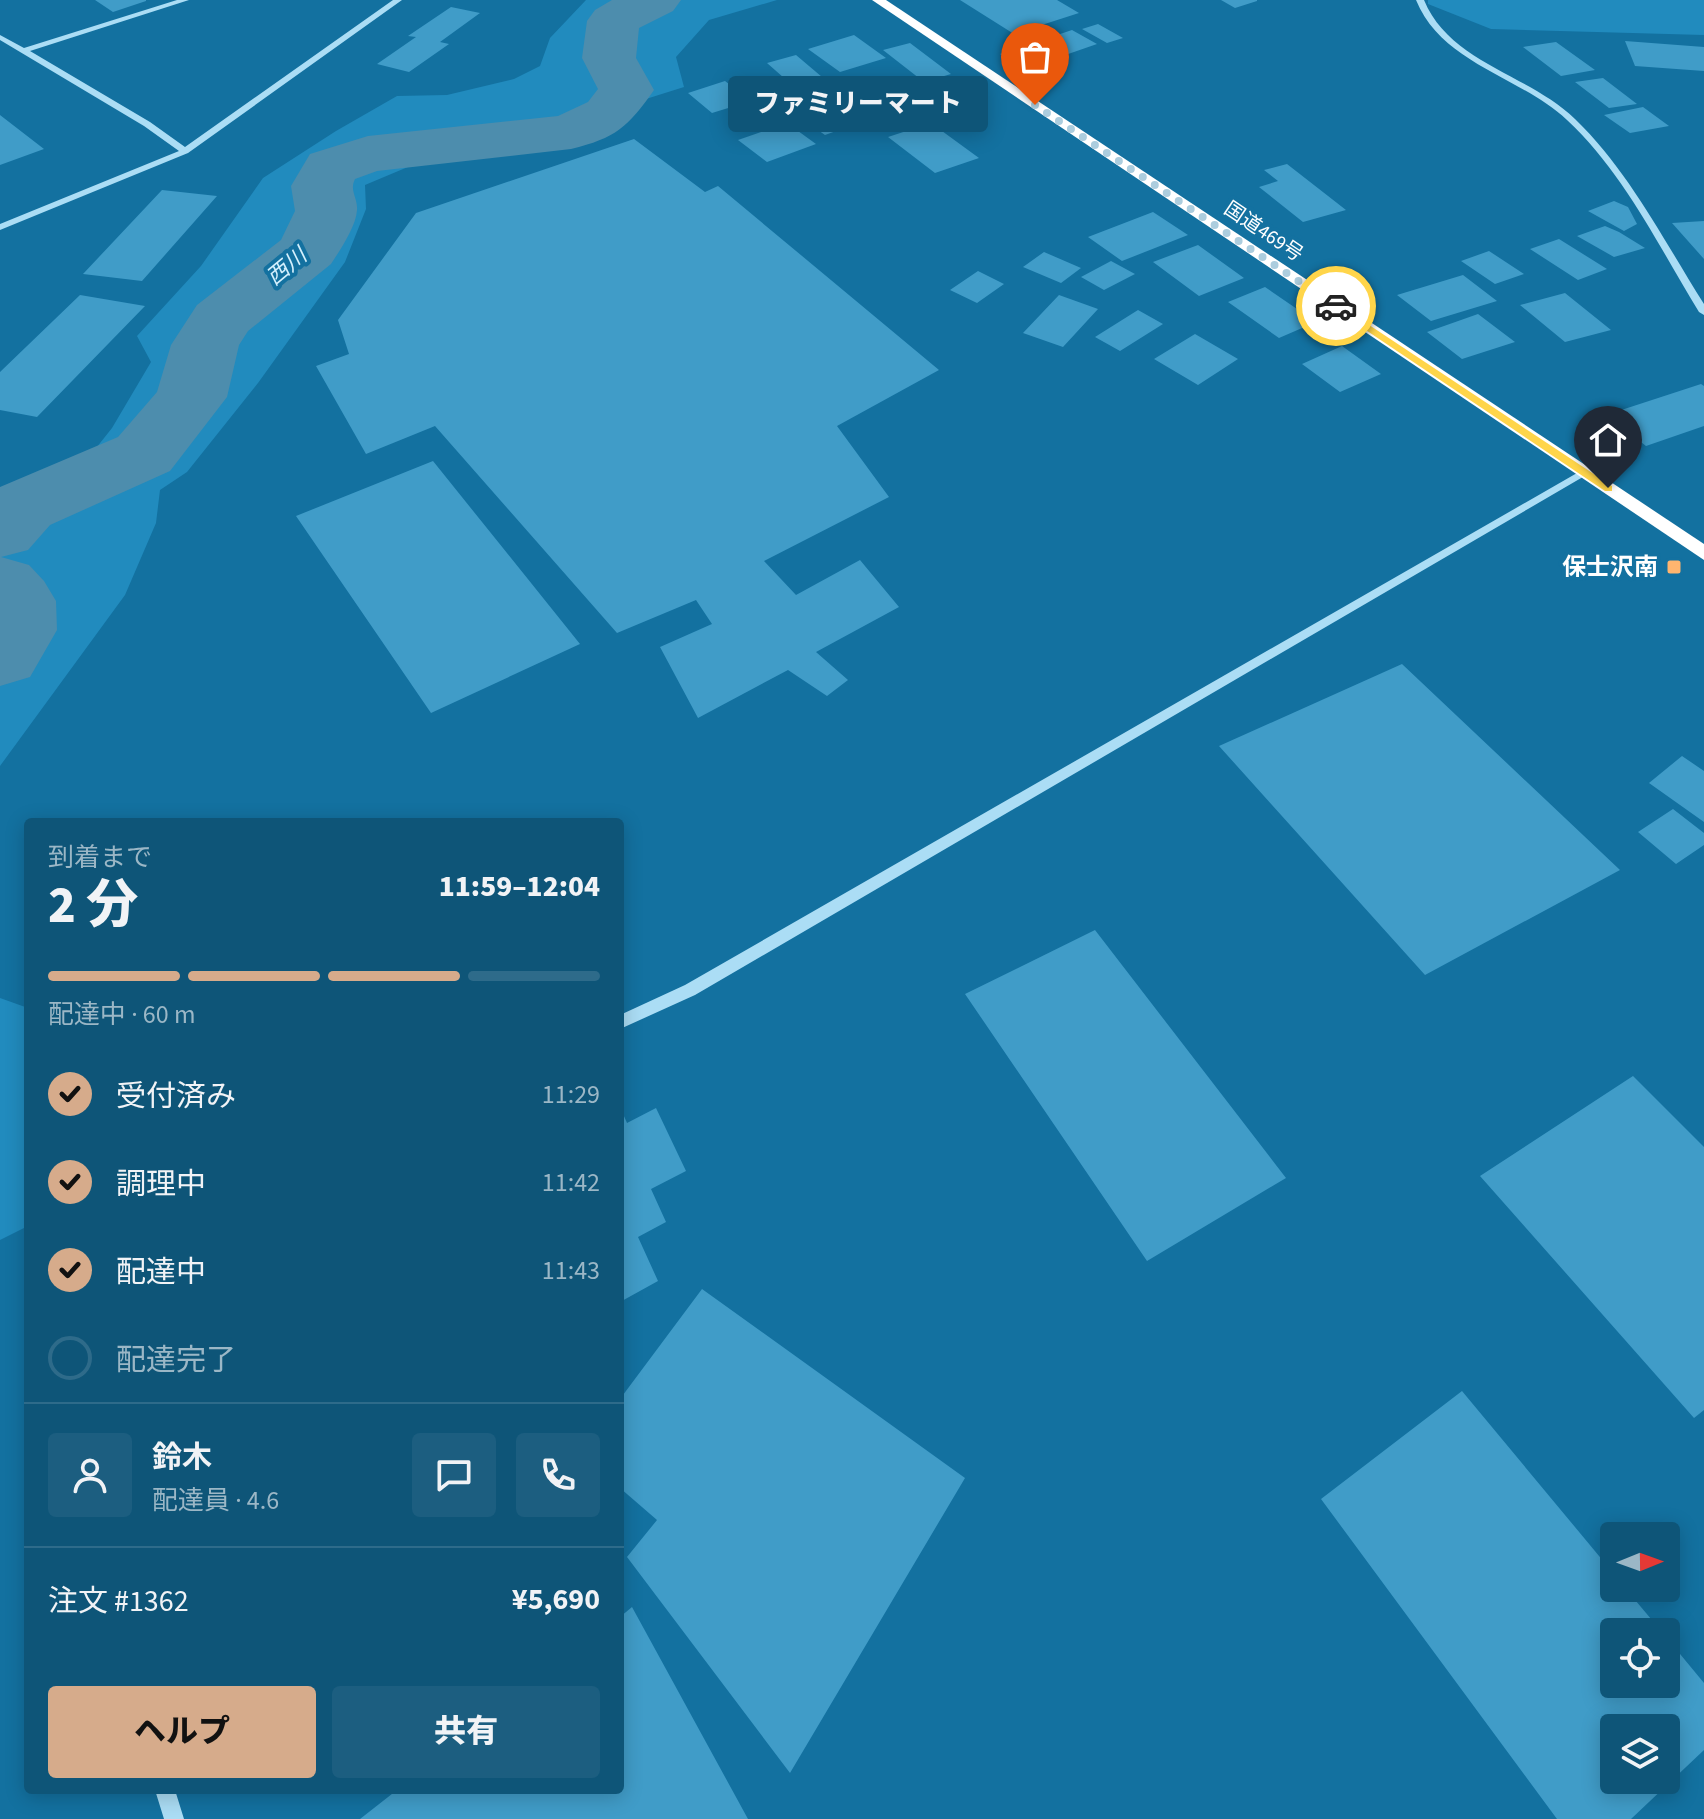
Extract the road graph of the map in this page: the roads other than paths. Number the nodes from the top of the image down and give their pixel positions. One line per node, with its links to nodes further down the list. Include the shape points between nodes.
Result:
1 (185, 0): 6 (street)
2 (398, 0): 7 (street)
3 (878, 0): 10 (highway, 国道469号)
4 (1420, 0): 9 (street, via 1433,27 1496,73 1545,98 1600,148)
5 (0, 37): 6 (street)
6 (23, 51): 7 (street)
7 (185, 151): 8 (street)
8 (0, 227)
9 (1704, 312)
10 (1584, 472): 11 (highway, 国道469号); 12 (street, via 690,990)
11 (1704, 553)
12 (624, 1020)
13 (166, 1794): 14 (street)
14 (174, 1819)

